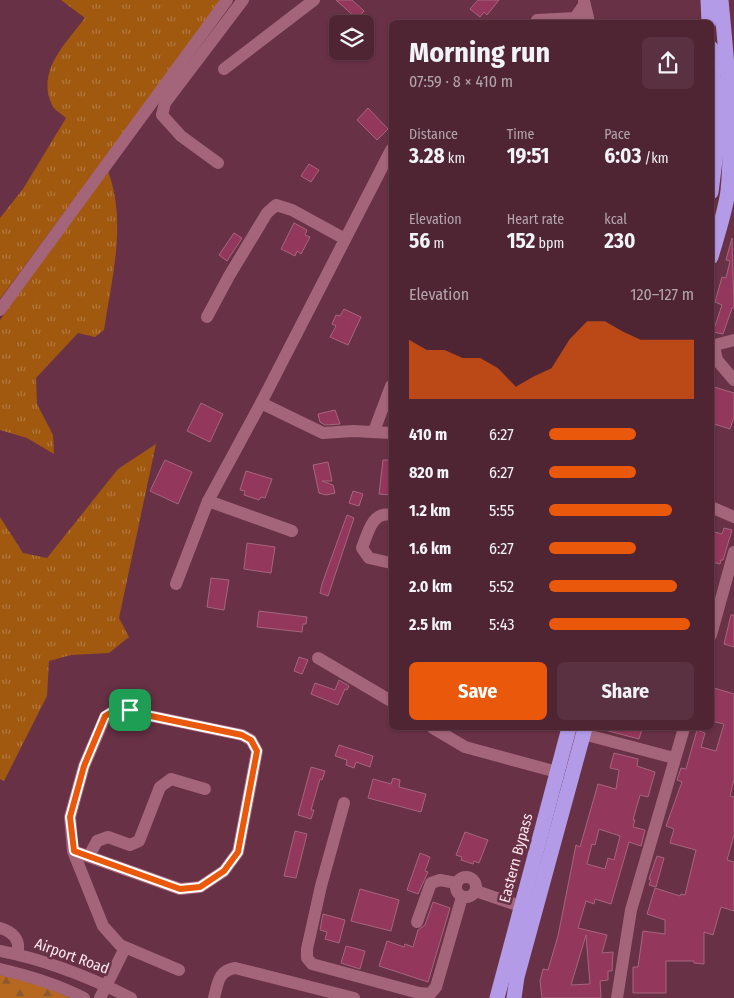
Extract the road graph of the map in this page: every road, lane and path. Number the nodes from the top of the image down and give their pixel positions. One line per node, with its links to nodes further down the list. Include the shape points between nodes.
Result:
1 (227, 0): 17 (street)
2 (243, 0): 13 (street, via 165,103 162,115 181,136)
3 (314, 0): 10 (street)
4 (708, 0): 9 (highway)
5 (721, 0): 16 (highway, via 731,107 731,144 727,193)
6 (584, 2): 7 (street, via 575,18); 8 (street)
7 (537, 20)
8 (588, 20)
9 (710, 20)
10 (224, 69)
11 (714, 86): 14 (highway, via 718,137)
12 (389, 154): 15 (street)
13 (218, 163)
14 (714, 168)
15 (345, 239): 18 (street, via 292,210 276,206 267,214 233,268); 24 (street)
16 (714, 246)
17 (0, 310)
18 (207, 317)
19 (734, 340): 20 (street)
20 (714, 346)
21 (714, 350): 22 (street, via 717,360)
22 (734, 380)
23 (389, 391): 25 (street)
24 (261, 403): 25 (street, via 323,433); 27 (street)
25 (374, 431): 26 (street)
26 (389, 433)
27 (208, 500): 31 (street); 34 (street)
28 (714, 508): 30 (street)
29 (389, 515): 33 (street, via 373,520 362,548 369,558)
30 (734, 517)
31 (292, 531)
32 (734, 552): 35 (street)
33 (389, 563)
34 (176, 584)
35 (714, 624)
36 (318, 658): 37 (street)
37 (389, 700)
38 (436, 730): 42 (street, via 465,748)
39 (579, 730): 41 (street); 42 (highway, Eastern Bypass); 65 (highway)
40 (683, 730): 41 (street)
41 (674, 758): 66 (street, via 631,910)
42 (558, 772): 50 (highway, Eastern Bypass)
43 (205, 789): 46 (street, via 171,779 160,787 139,841 130,845 108,838 97,842)
44 (344, 803): 49 (street, via 308,949 307,958 312,964 430,994 436,987)
45 (74, 851): 46 (street); 46 (street, via 70,817 84,766 105,716 117,709 242,735 251,740 257,751 238,852 224,871 200,887 180,889); 53 (street, via 103,926)
46 (89, 856)
47 (456, 883): 48 (street, via 470,878); 49 (street); 51 (street, via 440,880 431,883)
48 (476, 891): 49 (street, via 472,896); 50 (street)
49 (462, 897)
50 (520, 906): 64 (highway, Eastern Bypass)
51 (417, 922)
52 (0, 928): 55 (street, via 18,940)
53 (125, 948): 57 (street); 58 (street)
54 (0, 951): 55 (street, Airport Road)
55 (17, 954): 58 (street, Airport Road, via 44,961)
56 (0, 969): 59 (street, via 62,987)
57 (180, 970)
58 (106, 986): 60 (street); 61 (street, Airport Road)
59 (84, 998)
60 (100, 998)
61 (131, 998)
62 (214, 998): 63 (street, via 220,976 235,968)
63 (354, 998)
64 (497, 998)
65 (514, 998)
66 (617, 998)

